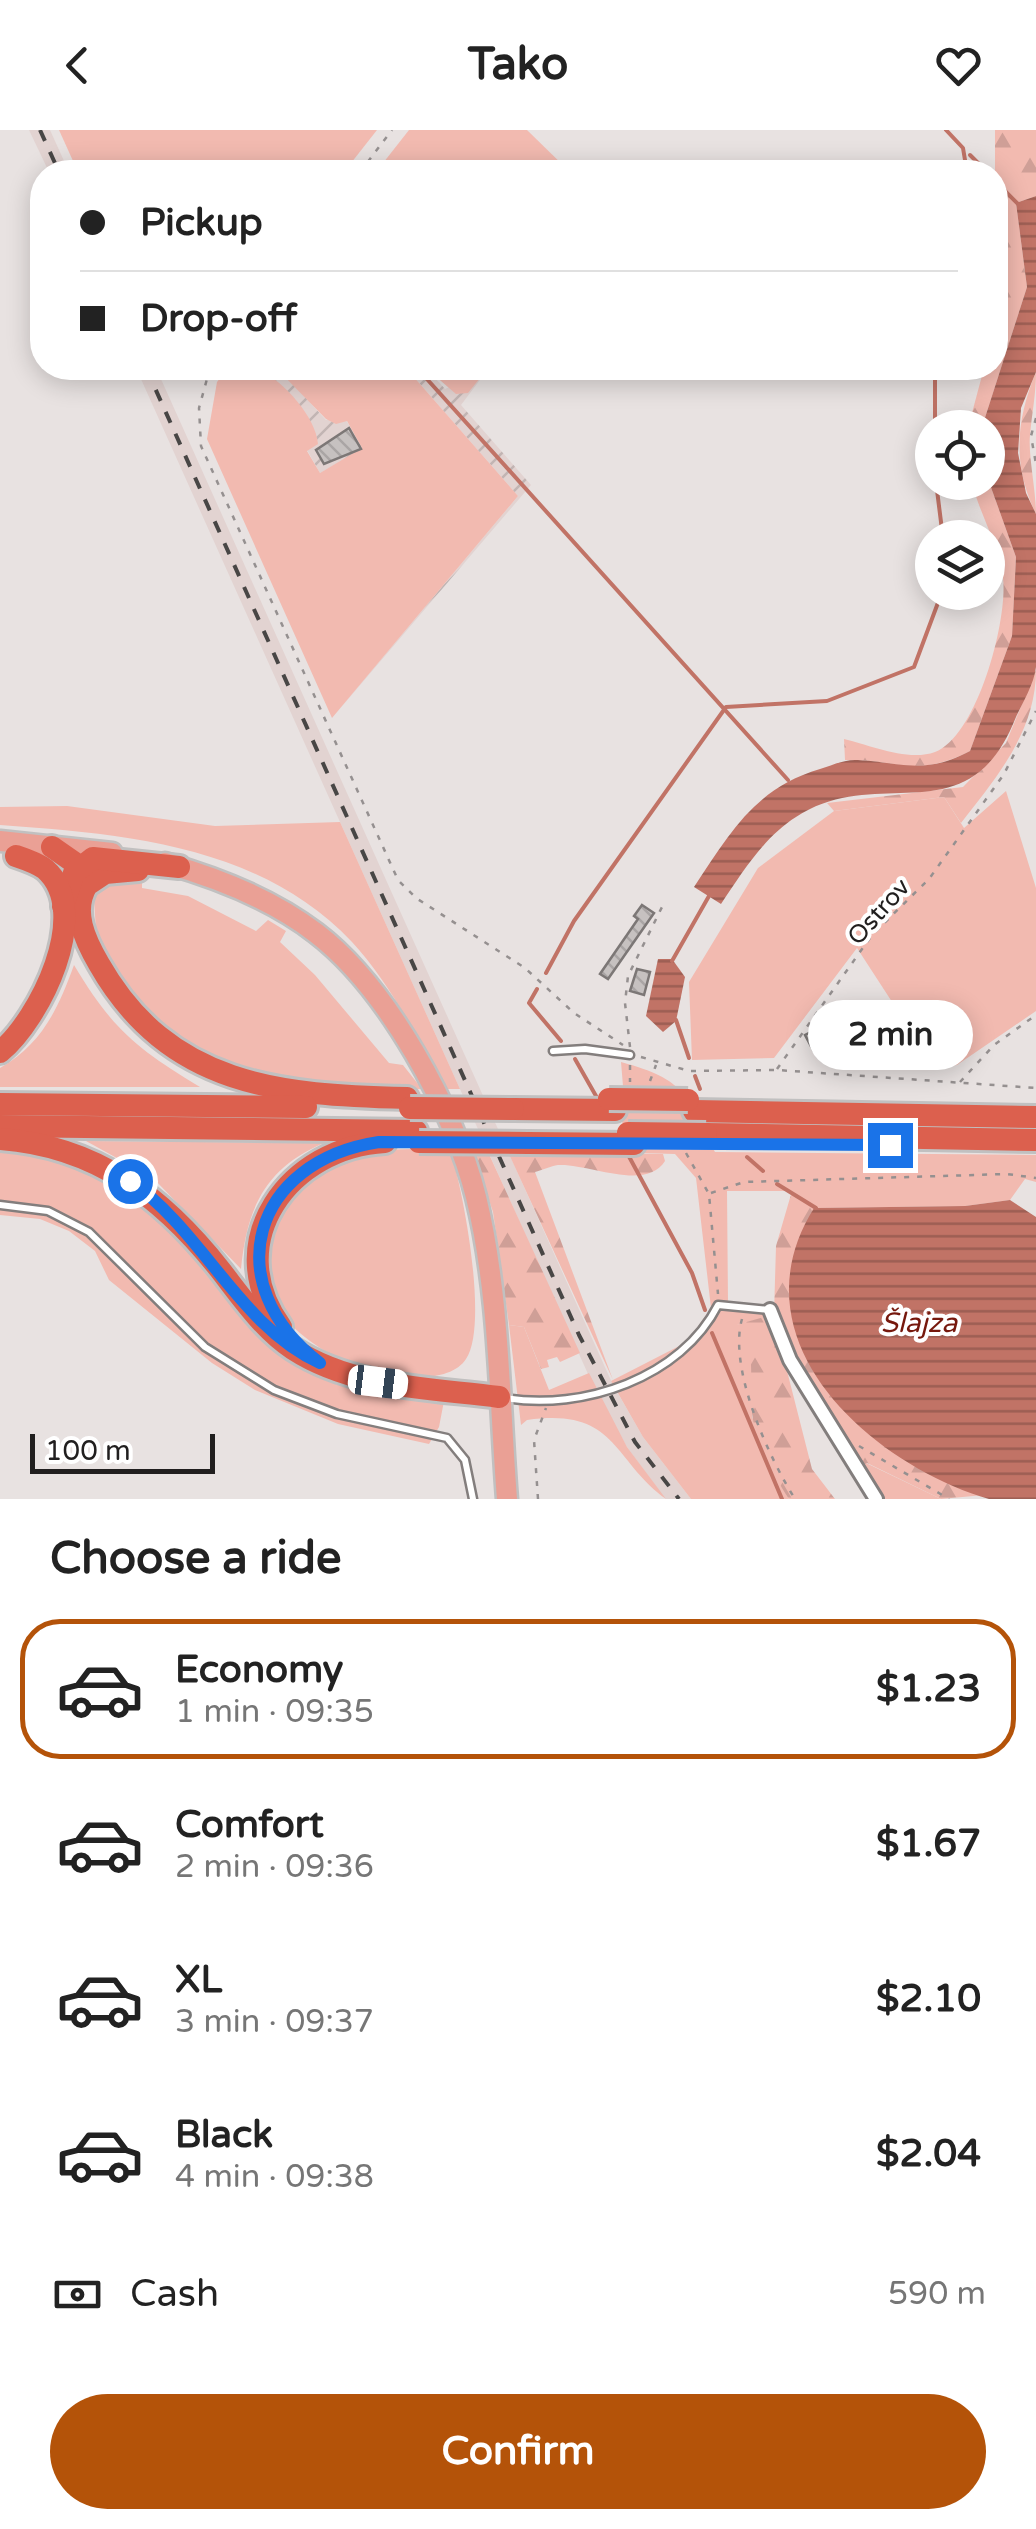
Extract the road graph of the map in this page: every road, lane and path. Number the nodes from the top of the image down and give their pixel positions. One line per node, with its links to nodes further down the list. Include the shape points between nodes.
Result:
1 (392, 130): 2 (path)
2 (369, 160)
3 (207, 380): 20 (path, via 201,446 393,872 416,898 546,985)
4 (1036, 418): 5 (path)
5 (1036, 464)
6 (1036, 711): 8 (path)
7 (1036, 721): 8 (path)
8 (1029, 731): 21 (path, Ostrov, via 929,879 872,936)
9 (52, 847): 10 (main road); 11 (highway); 12 (main road)
10 (5, 850): 11 (main road); 15 (highway, via 50,876)
11 (79, 865): 12 (highway, via 104,858); 13 (main road); 15 (highway)
12 (179, 867): 17 (main road, via 260,898 316,933 362,980)
13 (138, 870): 15 (highway, via 96,877); 17 (main road, via 215,888 258,908 324,954)
14 (662, 907): 20 (path, via 625,990)
15 (71, 912): 19 (highway, via 40,1003); 27 (highway, via 119,995 153,1031 197,1062 242,1082)
16 (1036, 1015): 22 (path, via 994,1044)
17 (398, 1031): 39 (main road, via 438,1098 476,1195 490,1267)
18 (553, 1051): 20 (lane)
19 (0, 1052)
20 (630, 1056): 21 (path, via 689,1071); 24 (path)
21 (776, 1070): 22 (path)
22 (959, 1084): 23 (path)
23 (1036, 1088)
24 (619, 1101): 26 (highway, bridge); 27 (highway, bridge, via 510,1104)
25 (0, 1104): 27 (highway)
26 (1036, 1117)
27 (413, 1120): 28 (highway); 30 (highway, bridge, via 526,1138); 38 (highway, via 379,1142 327,1155 291,1180 273,1204 260,1244 263,1292 286,1333)
28 (0, 1126)
29 (0, 1139): 38 (highway, via 82,1156 154,1197 270,1330)
30 (1036, 1140)
31 (680, 1144): 33 (path)
32 (1036, 1178): 33 (path, via 744,1182)
33 (710, 1194): 35 (path)
34 (0, 1206): 42 (lane, via 48,1211 89,1232 174,1320 228,1364 274,1390 337,1414 447,1438 465,1460)
35 (718, 1305): 36 (lane); 40 (lane, via 690,1346 667,1362 579,1400)
36 (745, 1308): 37 (lane); 45 (path, via 737,1339 740,1368)
37 (770, 1310): 41 (street, via 790,1360)
38 (320, 1363): 39 (highway, via 378,1382)
39 (499, 1397): 40 (lane); 43 (main road)
40 (548, 1403): 44 (path, via 534,1440)
41 (836, 1433): 46 (street); 47 (path)
42 (473, 1499)
43 (507, 1499)
44 (538, 1499)
45 (795, 1499)
46 (876, 1499)
47 (949, 1499)

